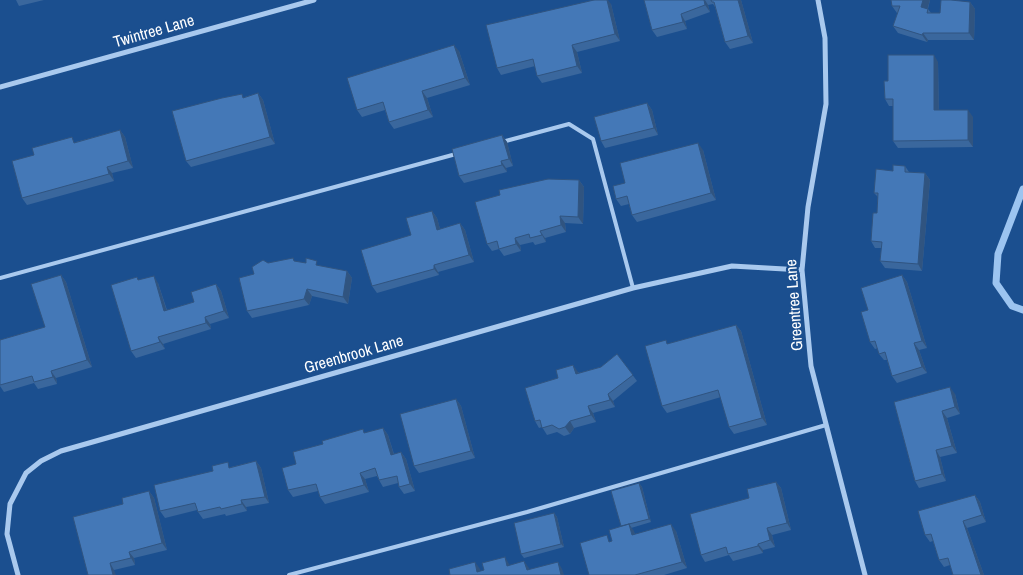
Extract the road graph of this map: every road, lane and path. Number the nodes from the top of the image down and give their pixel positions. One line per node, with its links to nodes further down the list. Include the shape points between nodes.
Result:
1 (314, 0): 3 (street, Twintree Lane)
2 (818, 0): 6 (street, Greentree Lane, via 825,38 826,104 808,207)
3 (0, 88)
4 (501, 142): 8 (lane, via 569,124 593,139)
5 (463, 152): 7 (lane)
6 (802, 270): 8 (street, Greenbrook Lane, via 732,266); 9 (street, Greentree Lane, via 811,366)
7 (0, 278)
8 (633, 288): 10 (street, Greenbrook Lane, via 61,451 26,473 10,504 7,534)
9 (826, 425): 11 (lane, via 527,512); 12 (street, Greentree Lane)
10 (18, 575)
11 (289, 575)
12 (865, 575)

